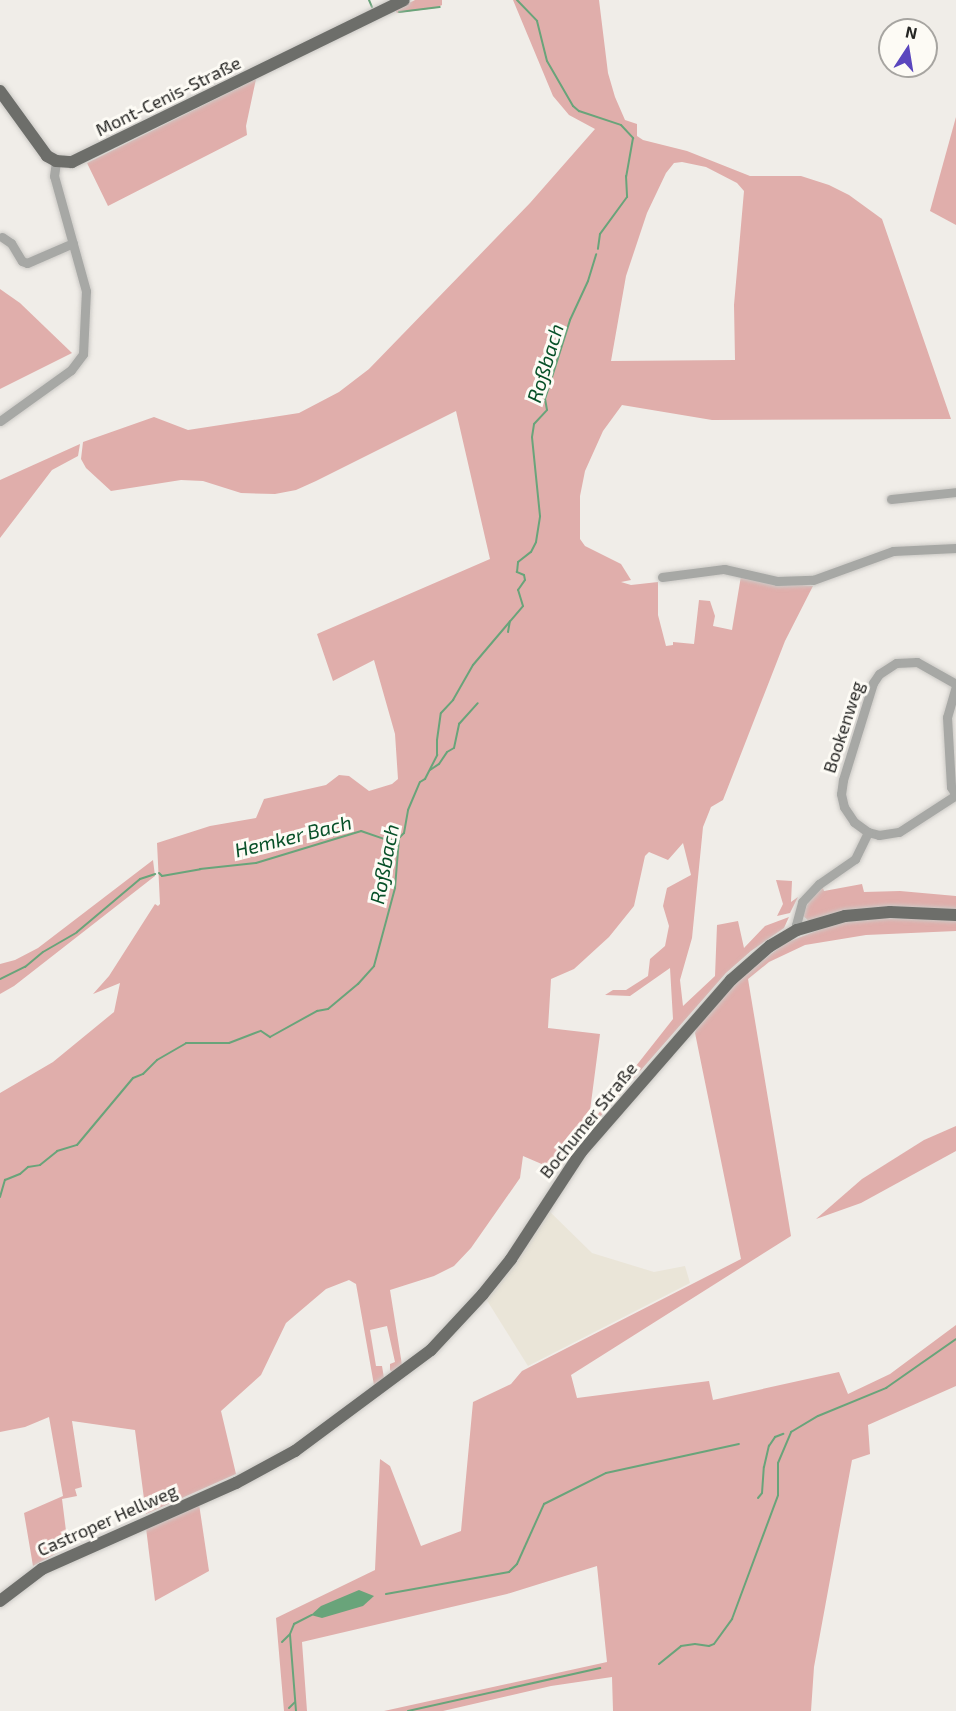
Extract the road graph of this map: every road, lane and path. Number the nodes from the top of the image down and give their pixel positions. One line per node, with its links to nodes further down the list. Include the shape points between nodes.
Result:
1 (405, 0): 3 (main road, Mont-Cenis-Straße, via 82,159)
2 (0, 91): 3 (main road, via 43,152)
3 (56, 161): 5 (street, via 54,176)
4 (2, 237): 5 (street, via 27,263)
5 (73, 243): 6 (street, via 86,291 83,354 71,370)
6 (0, 421)
7 (956, 492): 8 (street)
8 (891, 499)
9 (956, 548): 10 (street, via 893,552 813,580 777,581 724,569)
10 (662, 577)
11 (956, 685): 12 (street, Bookenweg, via 947,717 951,787); 13 (street, Bookenweg, via 931,668 910,661 888,666 873,683 841,787 848,813)
12 (956, 795): 13 (street, via 899,832)
13 (868, 832): 15 (street, via 855,859 819,884 802,902)
14 (956, 915): 15 (main road, Bochumer Straße, via 854,915)
15 (797, 930): 16 (main road, Bochumer Straße, via 745,966 696,1018 581,1152 506,1266 431,1350 295,1451)
16 (236, 1483): 17 (main road, Castroper Hellweg, via 42,1569)
17 (0, 1601)

